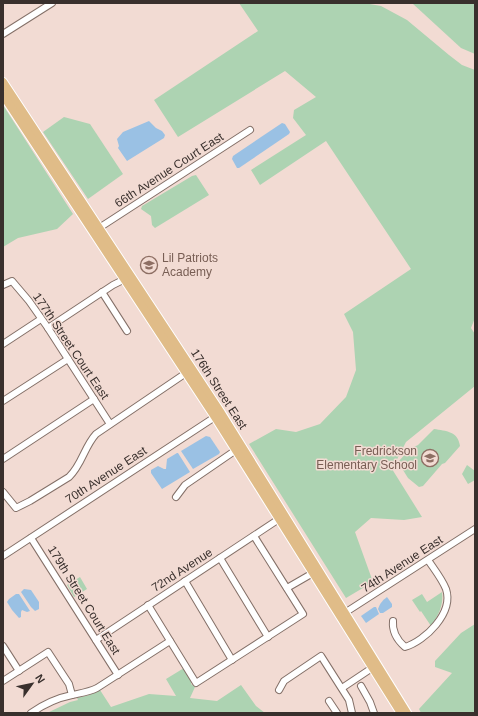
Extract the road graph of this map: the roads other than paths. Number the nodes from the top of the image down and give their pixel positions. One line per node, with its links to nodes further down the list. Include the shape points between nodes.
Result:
1 (52, 3): 2 (street)
2 (3, 34)
3 (3, 82): 7 (main road, 176th Street East)
4 (3, 95): 6 (main road, 176th Street East)
5 (250, 130): 8 (street, 66th Avenue Court East)
6 (64, 187): 7 (main road, via 68,187); 9 (main road, 176th Street East)
7 (84, 204): 8 (main road, 176th Street East)
8 (99, 228): 20 (main road, 176th Street East)
9 (125, 279): 11 (street); 17 (main road, 176th Street East)
10 (3, 285): 12 (street, 177th Street Court East, via 12,281)
11 (102, 292): 13 (street); 14 (street)
12 (41, 319): 13 (street, 177th Street Court East); 15 (street)
13 (48, 328): 16 (street, 177th Street Court East)
14 (127, 330)
15 (3, 344)
16 (68, 359): 18 (street, 177th Street Court East); 19 (street)
17 (186, 373): 20 (main road, 176th Street East); 21 (street)
18 (94, 399): 21 (street, 177th Street Court East); 23 (street)
19 (3, 401)
20 (218, 415): 22 (main road, 176th Street East); 29 (street, 70th Avenue East); 37 (main road, 176th Street East)
21 (110, 424): 24 (street, via 92,439 74,472 30,501 16,508)
22 (236, 450): 25 (street, via 185,485); 26 (main road, 176th Street East)
23 (3, 458)
24 (3, 492)
25 (176, 497)
26 (279, 519): 28 (street, 72nd Avenue); 33 (main road, 176th Street East)
27 (475, 529): 32 (street, 74th Avenue East)
28 (254, 536): 31 (street, 72nd Avenue); 35 (street)
29 (31, 538): 30 (street, 70th Avenue East); 40 (street, 179th Street Court East)
30 (3, 556)
31 (220, 558): 34 (street, 72nd Avenue); 39 (street)
32 (428, 560): 37 (street, 74th Avenue East); 38 (street, via 446,589 446,603 441,618 424,636 405,647 394,632)
33 (313, 573): 35 (street); 37 (main road, 176th Street East)
34 (185, 581): 36 (street, 72nd Avenue); 43 (street)
35 (287, 588): 39 (street, via 303,614)
36 (148, 605): 40 (street, 72nd Avenue); 41 (street)
37 (343, 614): 44 (main road, 176th Street East); 47 (main road, 176th Street East)
38 (394, 621)
39 (268, 636): 43 (street)
40 (96, 640): 46 (street, 179th Street Court East)
41 (170, 641): 43 (street, via 196,683); 46 (street)
42 (3, 646): 45 (street)
43 (232, 660)
44 (372, 668): 47 (main road); 50 (street); 58 (main road, 176th Street East)
45 (19, 671): 48 (street); 52 (street, via 48,652 69,684)
46 (118, 675): 52 (street, via 91,691)
47 (386, 680): 59 (main road, 176th Street East)
48 (3, 681)
49 (361, 686): 57 (street)
50 (342, 688): 51 (street, via 321,656 284,681); 56 (street, via 349,700)
51 (279, 690)
52 (72, 695): 54 (street, via 47,703)
53 (329, 701): 55 (street)
54 (31, 713)
55 (338, 713)
56 (352, 713)
57 (374, 713)
58 (401, 713)
59 (408, 713)

